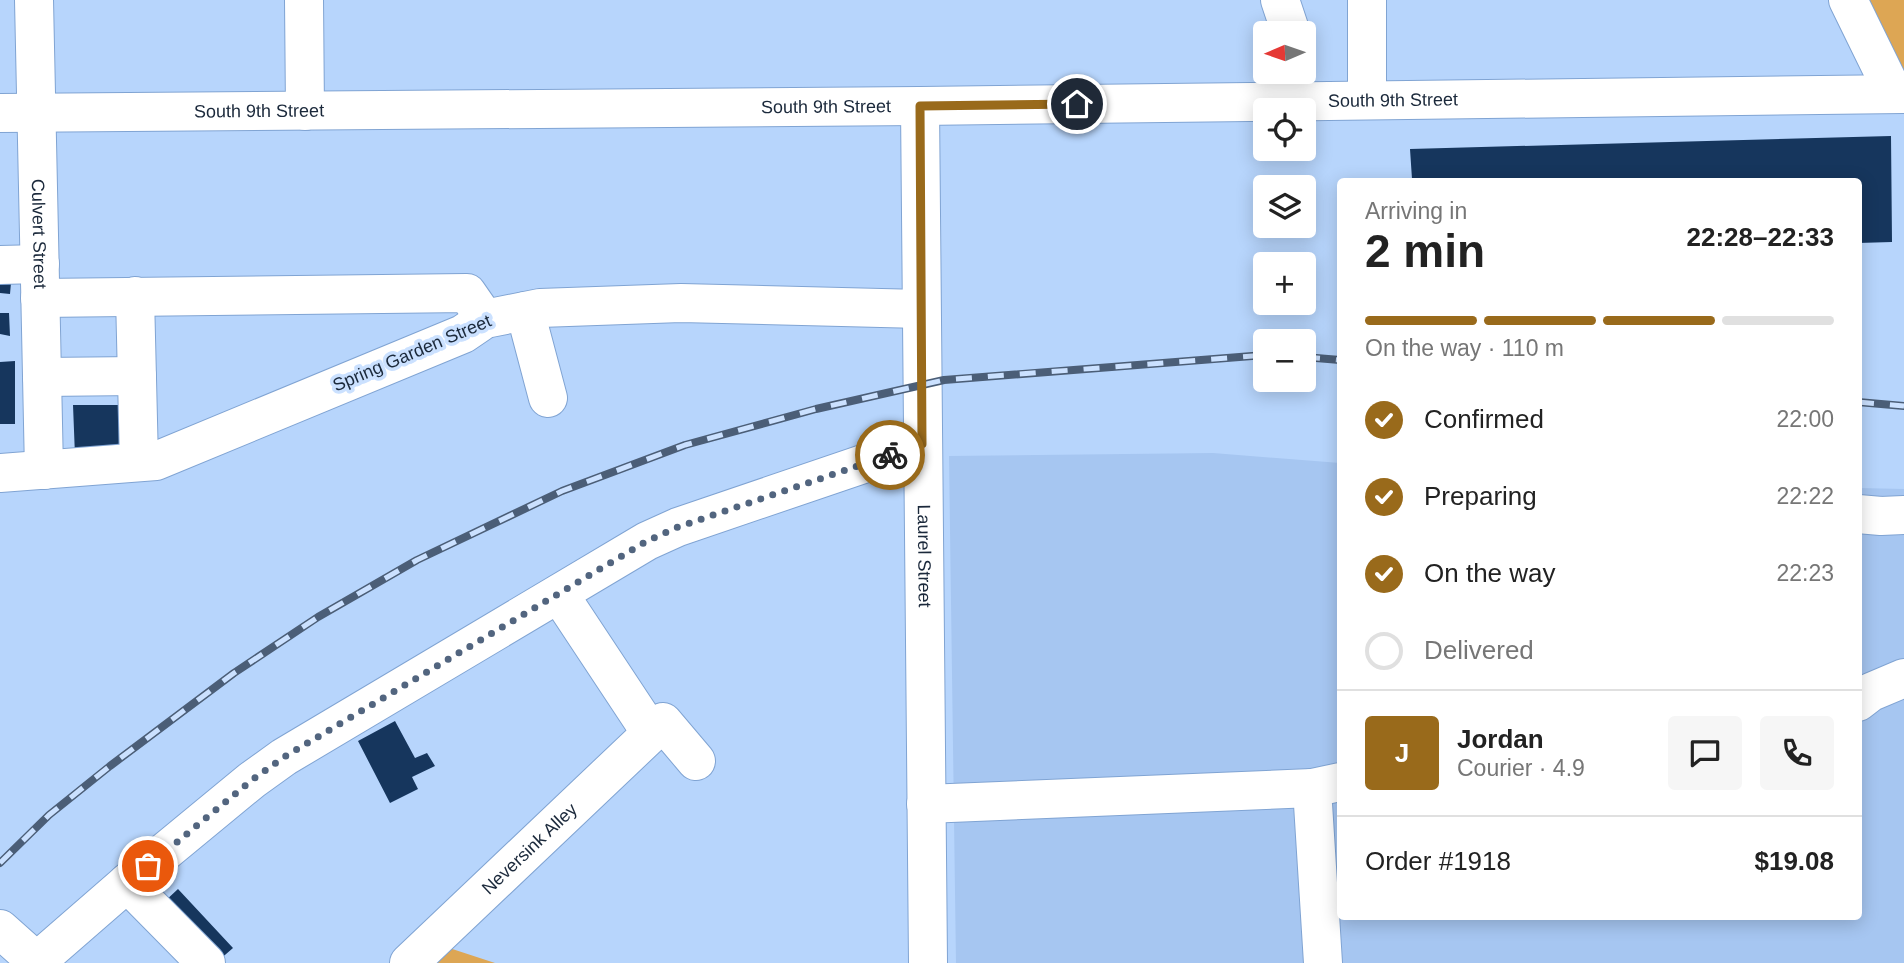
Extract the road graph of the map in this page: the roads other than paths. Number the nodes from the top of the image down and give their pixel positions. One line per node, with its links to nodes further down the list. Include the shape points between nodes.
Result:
1 (34, 0): 12 (street, Culvert Street)
2 (304, 0): 11 (street)
3 (1280, 0): 6 (street)
4 (1367, 0): 9 (street)
5 (1847, 0): 8 (street)
6 (1287, 21)
7 (1309, 86): 9 (street, South 9th Street); 10 (street, South 9th Street)
8 (1899, 94): 9 (street, South 9th Street)
9 (1367, 100)
10 (920, 106): 11 (street, South 9th Street); 16 (street, Laurel Street)
11 (305, 111): 12 (street, South 9th Street)
12 (18, 113): 14 (street, Culvert Street)
13 (0, 265): 14 (street)
14 (40, 281): 15 (street); 20 (street, Culvert Street)
15 (135, 296): 18 (street, via 467,293); 19 (street)
16 (921, 309): 17 (street, Spring Garden Street, via 681,303); 22 (street, Laurel Street)
17 (525, 311): 18 (street, Spring Garden Street); 21 (street)
18 (485, 319): 23 (street, Spring Garden Street, via 463,334 156,461)
19 (137, 376): 20 (street); 23 (street)
20 (42, 377): 24 (street, Culvert Street)
21 (548, 398)
22 (922, 444): 28 (street, via 678,527); 34 (street, Laurel Street)
23 (139, 462): 24 (street, Spring Garden Street)
24 (44, 470): 25 (street, Spring Garden Street)
25 (0, 473)
26 (1862, 514): 27 (street)
27 (1904, 515)
28 (559, 594): 31 (street); 35 (street, via 284,757)
29 (1904, 678): 30 (street)
30 (1862, 699)
31 (651, 733): 32 (street, via 663,722); 39 (street, Neversink Alley)
32 (696, 761)
33 (1326, 785): 34 (street); 41 (street)
34 (926, 804): 40 (street, Laurel Street)
35 (127, 883): 37 (street); 38 (street)
36 (0, 929): 37 (street)
37 (36, 962)
38 (206, 963)
39 (409, 963)
40 (928, 963)
41 (1323, 963)

